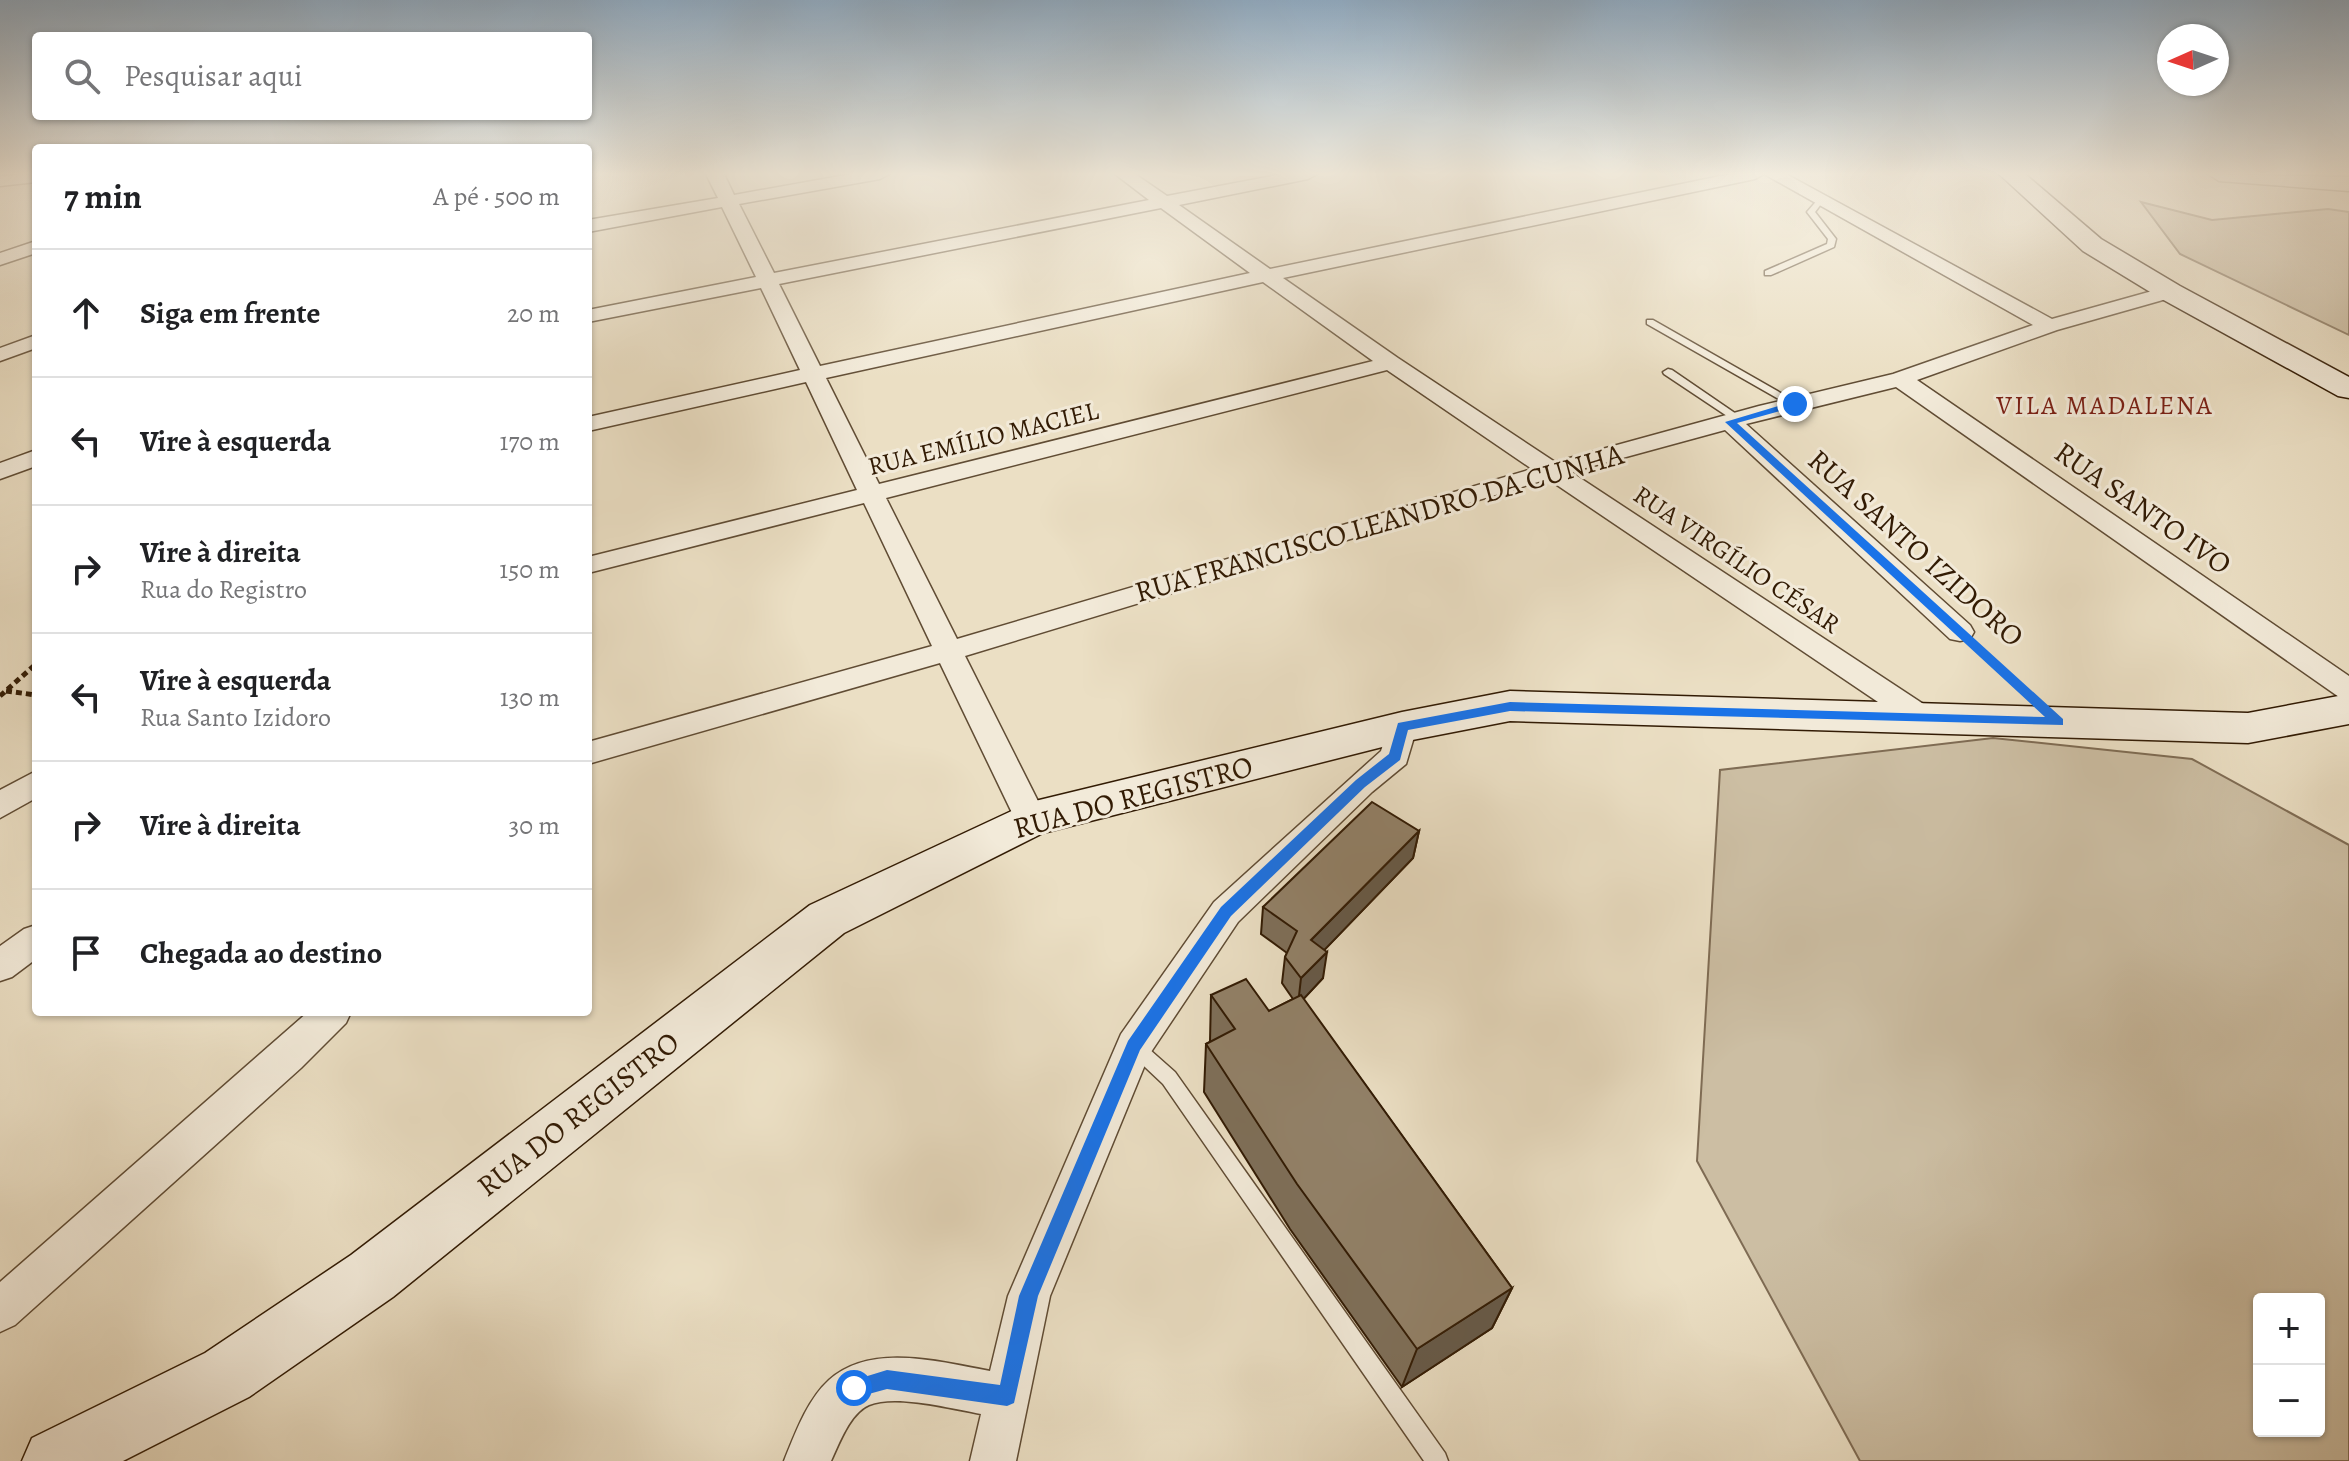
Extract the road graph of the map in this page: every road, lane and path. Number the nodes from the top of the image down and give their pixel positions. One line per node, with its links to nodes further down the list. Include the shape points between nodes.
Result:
1 (747, 242): 12 (street)
2 (964, 242): 12 (street)
3 (1220, 242): 11 (street, RUA VIRGÍLIO CÉSAR)
4 (1431, 242): 11 (street)
5 (1831, 242): 10 (lane)
6 (1897, 242): 16 (street)
7 (2089, 242): 13 (main road)
8 (32, 248): 9 (street)
9 (0, 259)
10 (1768, 273)
11 (1270, 276): 19 (street, RUA VIRGÍLIO CÉSAR); 21 (street)
12 (766, 280): 14 (street); 21 (street)
13 (2170, 292): 16 (street, RUA FRANCISCO LEANDRO DA CUNHA); 23 (main road)
14 (592, 315)
15 (1650, 322): 24 (lane)
16 (2050, 326): 22 (street, RUA FRANCISCO LEANDRO DA CUNHA)
17 (32, 343): 18 (street)
18 (0, 355)
19 (1390, 363): 28 (street, RUA VIRGÍLIO CÉSAR); 30 (street, RUA EMÍLIO MACIEL)
20 (1668, 372): 25 (lane)
21 (813, 375): 26 (street); 30 (street)
22 (1900, 379): 24 (street, RUA FRANCISCO LEANDRO DA CUNHA); 35 (street, RUA SANTO IVO)
23 (2349, 389)
24 (1795, 404): 25 (street, RUA FRANCISCO LEANDRO DA CUNHA)
25 (1735, 421): 28 (street, RUA FRANCISCO LEANDRO DA CUNHA); 32 (street, RUA SANTO IZIDORO)
26 (592, 423)
27 (32, 459): 29 (street)
28 (1553, 470): 33 (street, RUA FRANCISCO LEANDRO DA CUNHA); 40 (street, RUA VIRGÍLIO CÉSAR)
29 (0, 472)
30 (872, 495): 31 (street, RUA EMÍLIO MACIEL); 33 (street)
31 (592, 564)
32 (1960, 632): 41 (path, RUA SANTO IZIDORO)
33 (948, 651): 43 (street, RUA FRANCISCO LEANDRO DA CUNHA); 46 (street)
34 (32, 668): 36 (path)
35 (2349, 690)
36 (6, 691): 37 (path); 38 (path)
37 (32, 694)
38 (0, 696)
39 (2349, 709): 41 (main road, RUA DO REGISTRO, via 2248,728)
40 (1923, 718): 41 (main road, RUA DO REGISTRO); 42 (main road, RUA DO REGISTRO, via 1510,706)
41 (2059, 722)
42 (1402, 727): 46 (main road, RUA DO REGISTRO); 50 (street, via 1395,756 1226,912)
43 (592, 755)
44 (32, 786): 45 (street)
45 (0, 806)
46 (1031, 819): 53 (main road, RUA DO REGISTRO, via 827,919 372,1276 227,1375)
47 (32, 942): 48 (street)
48 (0, 966)
49 (329, 1016): 51 (street)
50 (1134, 1046): 52 (street, via 1029,1296); 56 (lane, via 1169,1078)
51 (0, 1310)
52 (1007, 1396): 54 (street, via 887,1379 854,1388 830,1415); 55 (street)
53 (55, 1461)
54 (807, 1461)
55 (993, 1461)
56 (1437, 1461)

